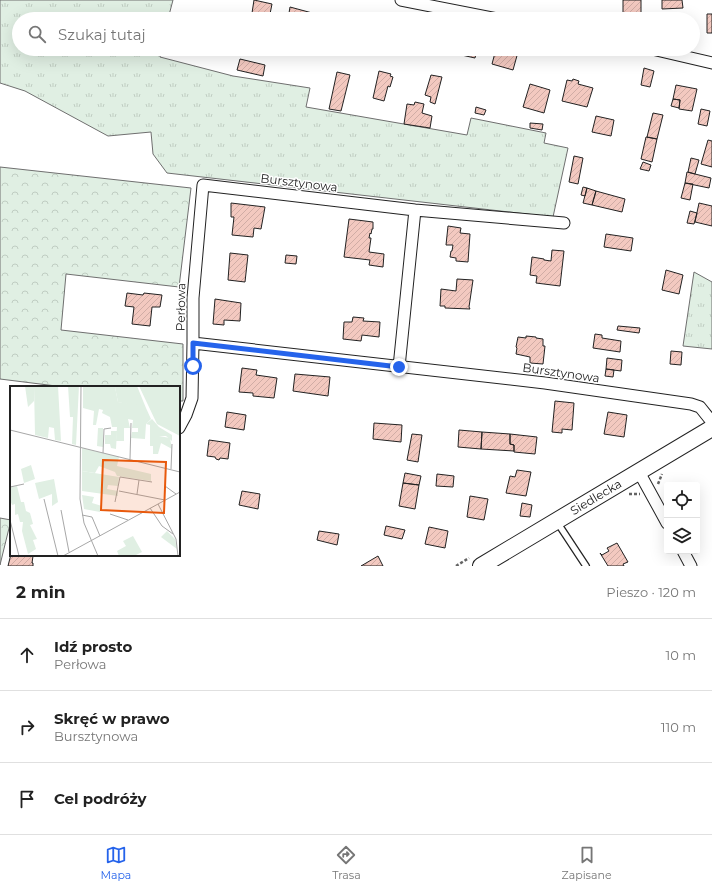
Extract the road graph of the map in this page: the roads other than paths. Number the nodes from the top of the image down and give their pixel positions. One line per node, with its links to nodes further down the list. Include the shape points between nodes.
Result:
1 (402, 0): 2 (street)
2 (462, 12)
3 (682, 56): 4 (street)
4 (712, 63)
5 (203, 185): 6 (street, Bursztynowa); 8 (street, Perłowa, via 193,298)
6 (416, 210): 7 (street, Bursztynowa); 9 (street)
7 (564, 223)
8 (193, 343): 9 (street, Bursztynowa); 11 (street, Perłowa, via 192,398)
9 (399, 367): 10 (street, Bursztynowa, via 544,383 691,404 700,407)
10 (712, 422)
11 (180, 426)
12 (712, 428): 13 (main road, Siedlecka)
13 (639, 472): 14 (street); 15 (main road, Siedlecka)
14 (664, 518)
15 (557, 521): 17 (main road, Siedlecka); 18 (lane)
16 (685, 554): 19 (street)
17 (481, 566)
18 (586, 566)
19 (691, 566)

